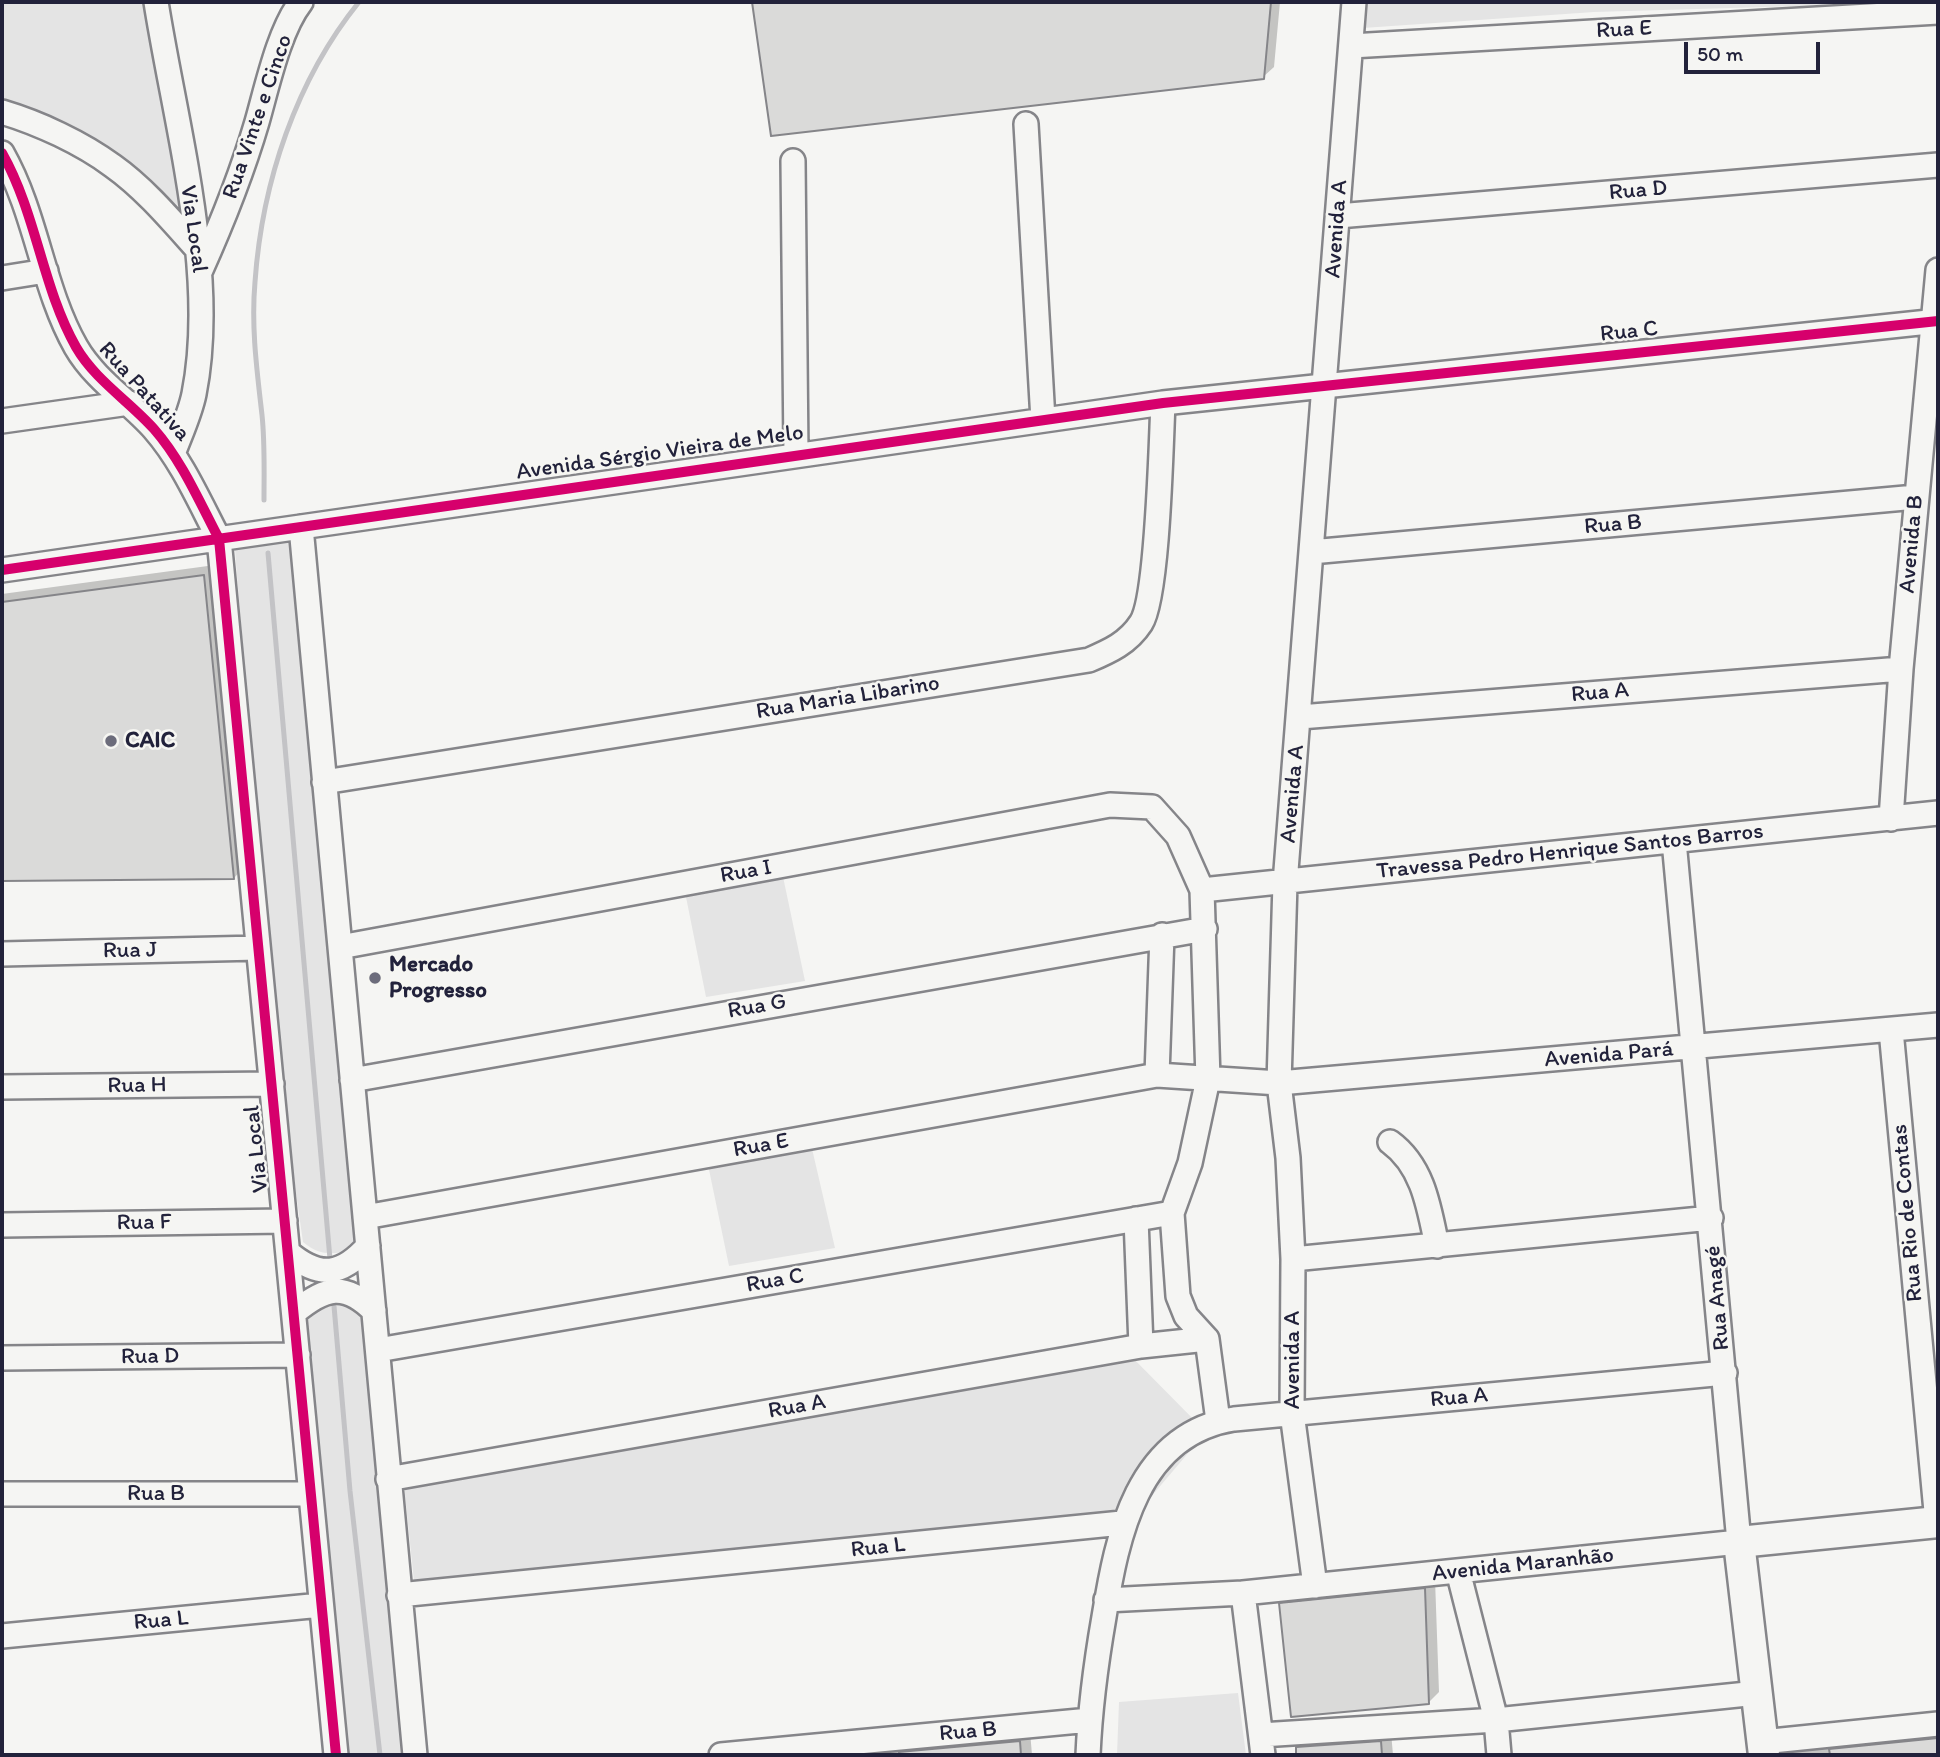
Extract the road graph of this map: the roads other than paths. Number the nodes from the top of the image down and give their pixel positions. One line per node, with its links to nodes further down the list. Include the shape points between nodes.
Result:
1 (156, 2): 12 (street, Via Local)
2 (301, 2): 15 (street, Rua Vinte e Cinco, via 272,67 253,136)
3 (1354, 2): 5 (street, Avenida A)
4 (1938, 12): 5 (street, Rua E)
5 (1351, 46): 11 (street, Avenida A)
6 (2, 112): 12 (street, via 113,166)
7 (1026, 124): 21 (street)
8 (2, 153): 14 (street, Rua Patativa, via 22,190)
9 (793, 161): 24 (street)
10 (1938, 165): 11 (street, Rua D)
11 (1338, 216): 18 (street, Avenida A)
12 (197, 249): 15 (street, Via Local)
13 (1938, 270): 17 (street, Avenida B)
14 (46, 271): 16 (street); 19 (street, Rua Patativa, via 76,348 99,377)
15 (201, 272): 23 (street, Via Local, via 198,375)
16 (2, 278)
17 (1936, 322): 18 (street, Rua C); 25 (street, Avenida B)
18 (1325, 384): 20 (street, Avenida Sérgio Vieira de Melo); 28 (street, Avenida A)
19 (129, 403): 22 (street); 23 (street, Rua Patativa)
20 (1163, 403): 21 (street, Avenida Sérgio Vieira de Melo); 32 (street, Rua Maria Libarino, via 1151,587 1142,622 1121,646 1089,660)
21 (1043, 420): 24 (street, Avenida Sérgio Vieira de Melo)
22 (2, 421)
23 (173, 454): 27 (street, Rua Patativa)
24 (796, 454): 26 (street, Avenida Sérgio Vieira de Melo)
25 (1916, 497): 28 (street, Rua B); 30 (street, Avenida B)
26 (301, 527): 27 (street, Avenida Sérgio Vieira de Melo); 32 (street)
27 (219, 539): 29 (street, Avenida Sérgio Vieira de Melo); 41 (street, Via Local)
28 (1311, 552): 31 (street, Avenida A)
29 (2, 570)
30 (1901, 669): 31 (street, Rua A); 34 (street, Avenida B)
31 (1300, 717): 36 (street, Avenida A)
32 (324, 782): 40 (street)
33 (1938, 813): 34 (street, Travessa Pedro Henrique Santos Barros)
34 (1891, 819): 35 (street, Travessa Pedro Henrique Santos Barros)
35 (1674, 841): 36 (street, Travessa Pedro Henrique Santos Barros); 45 (street, Rua Anagé)
36 (1285, 883): 37 (street, Travessa Pedro Henrique Santos Barros); 49 (street, Avenida A)
37 (1202, 890): 38 (street); 40 (street, Rua I, via 1178,836 1152,807 1110,805)
38 (1205, 929): 39 (street, Rua G); 47 (street)
39 (1162, 935): 46 (street); 48 (street, Rua G)
40 (340, 947): 48 (street)
41 (258, 948): 42 (street, Rua J); 50 (street, Via Local)
42 (2, 954)
43 (1938, 1025): 44 (street, Avenida Pará)
44 (1891, 1030): 45 (street, Avenida Pará); 76 (street, Rua Rio de Contas)
45 (1694, 1048): 49 (street, Avenida Pará); 55 (street, Rua Anagé)
46 (1157, 1075): 47 (street, Rua E); 54 (street, Rua E)
47 (1208, 1079): 49 (street, Avenida Pará); 53 (street, via 1191,1163)
48 (352, 1080): 54 (street)
49 (1279, 1083): 62 (street, Avenida A)
50 (272, 1084): 51 (street, Rua H); 57 (street, Via Local)
51 (2, 1087)
52 (1390, 1142): 60 (street, via 1413,1163 1429,1204)
53 (1172, 1213): 56 (street, Rua C); 65 (street, via 1178,1296 1186,1316)
54 (365, 1217): 59 (street)
55 (1711, 1218): 60 (street); 70 (street, Rua Anagé)
56 (1136, 1219): 66 (street); 67 (street, Rua C)
57 (285, 1221): 58 (street, Rua F); 61 (street, Via Local)
58 (2, 1225)
59 (368, 1246): 61 (street, via 350,1263 325,1271); 63 (street)
60 (1437, 1246): 62 (street)
61 (289, 1254): 64 (street, Via Local)
62 (1293, 1259): 71 (street, Avenida A)
63 (374, 1311): 64 (street, via 351,1293 339,1291 316,1297); 67 (street)
64 (295, 1312): 68 (street, Via Local)
65 (1206, 1339): 66 (street, Rua A); 72 (street)
66 (1141, 1346): 73 (street, Rua A)
67 (378, 1350): 73 (street)
68 (298, 1355): 69 (street, Rua D); 75 (street, Via Local)
69 (2, 1358)
70 (1725, 1373): 71 (street, Rua A); 78 (street, Rua Anagé)
71 (1292, 1413): 72 (street, Rua A); 80 (street, Avenida A)
72 (1217, 1421): 77 (street, Rua A, via 1194,1430 1154,1466)
73 (388, 1479): 82 (street)
74 (2, 1494): 75 (street, Rua B)
75 (310, 1494): 84 (street, Via Local)
76 (1938, 1522): 78 (main road, Avenida Maranhão)
77 (1122, 1523): 82 (street, Rua L); 83 (street)
78 (1739, 1542): 79 (street, Avenida Maranhão); 86 (main road, Rua Anagé)
79 (1458, 1571): 80 (street, Avenida Maranhão); 88 (street)
80 (1315, 1586): 81 (street, Avenida Maranhão)
81 (1243, 1593): 83 (street, Avenida Maranhão); 90 (street)
82 (399, 1595): 93 (street)
83 (1106, 1600): 87 (street)
84 (321, 1605): 85 (street, Rua L); 92 (street, Via Local)
85 (2, 1636)
86 (1757, 1693): 88 (street); 91 (main road, Rua Anagé)
87 (1090, 1720): 94 (street, Rua B); 95 (street)
88 (1496, 1720): 90 (street); 96 (street)
89 (1938, 1724): 91 (street)
90 (1262, 1745)
91 (1763, 1748)
92 (336, 1755)
93 (415, 1755)
94 (721, 1755)
95 (1088, 1755)
96 (1499, 1755)

